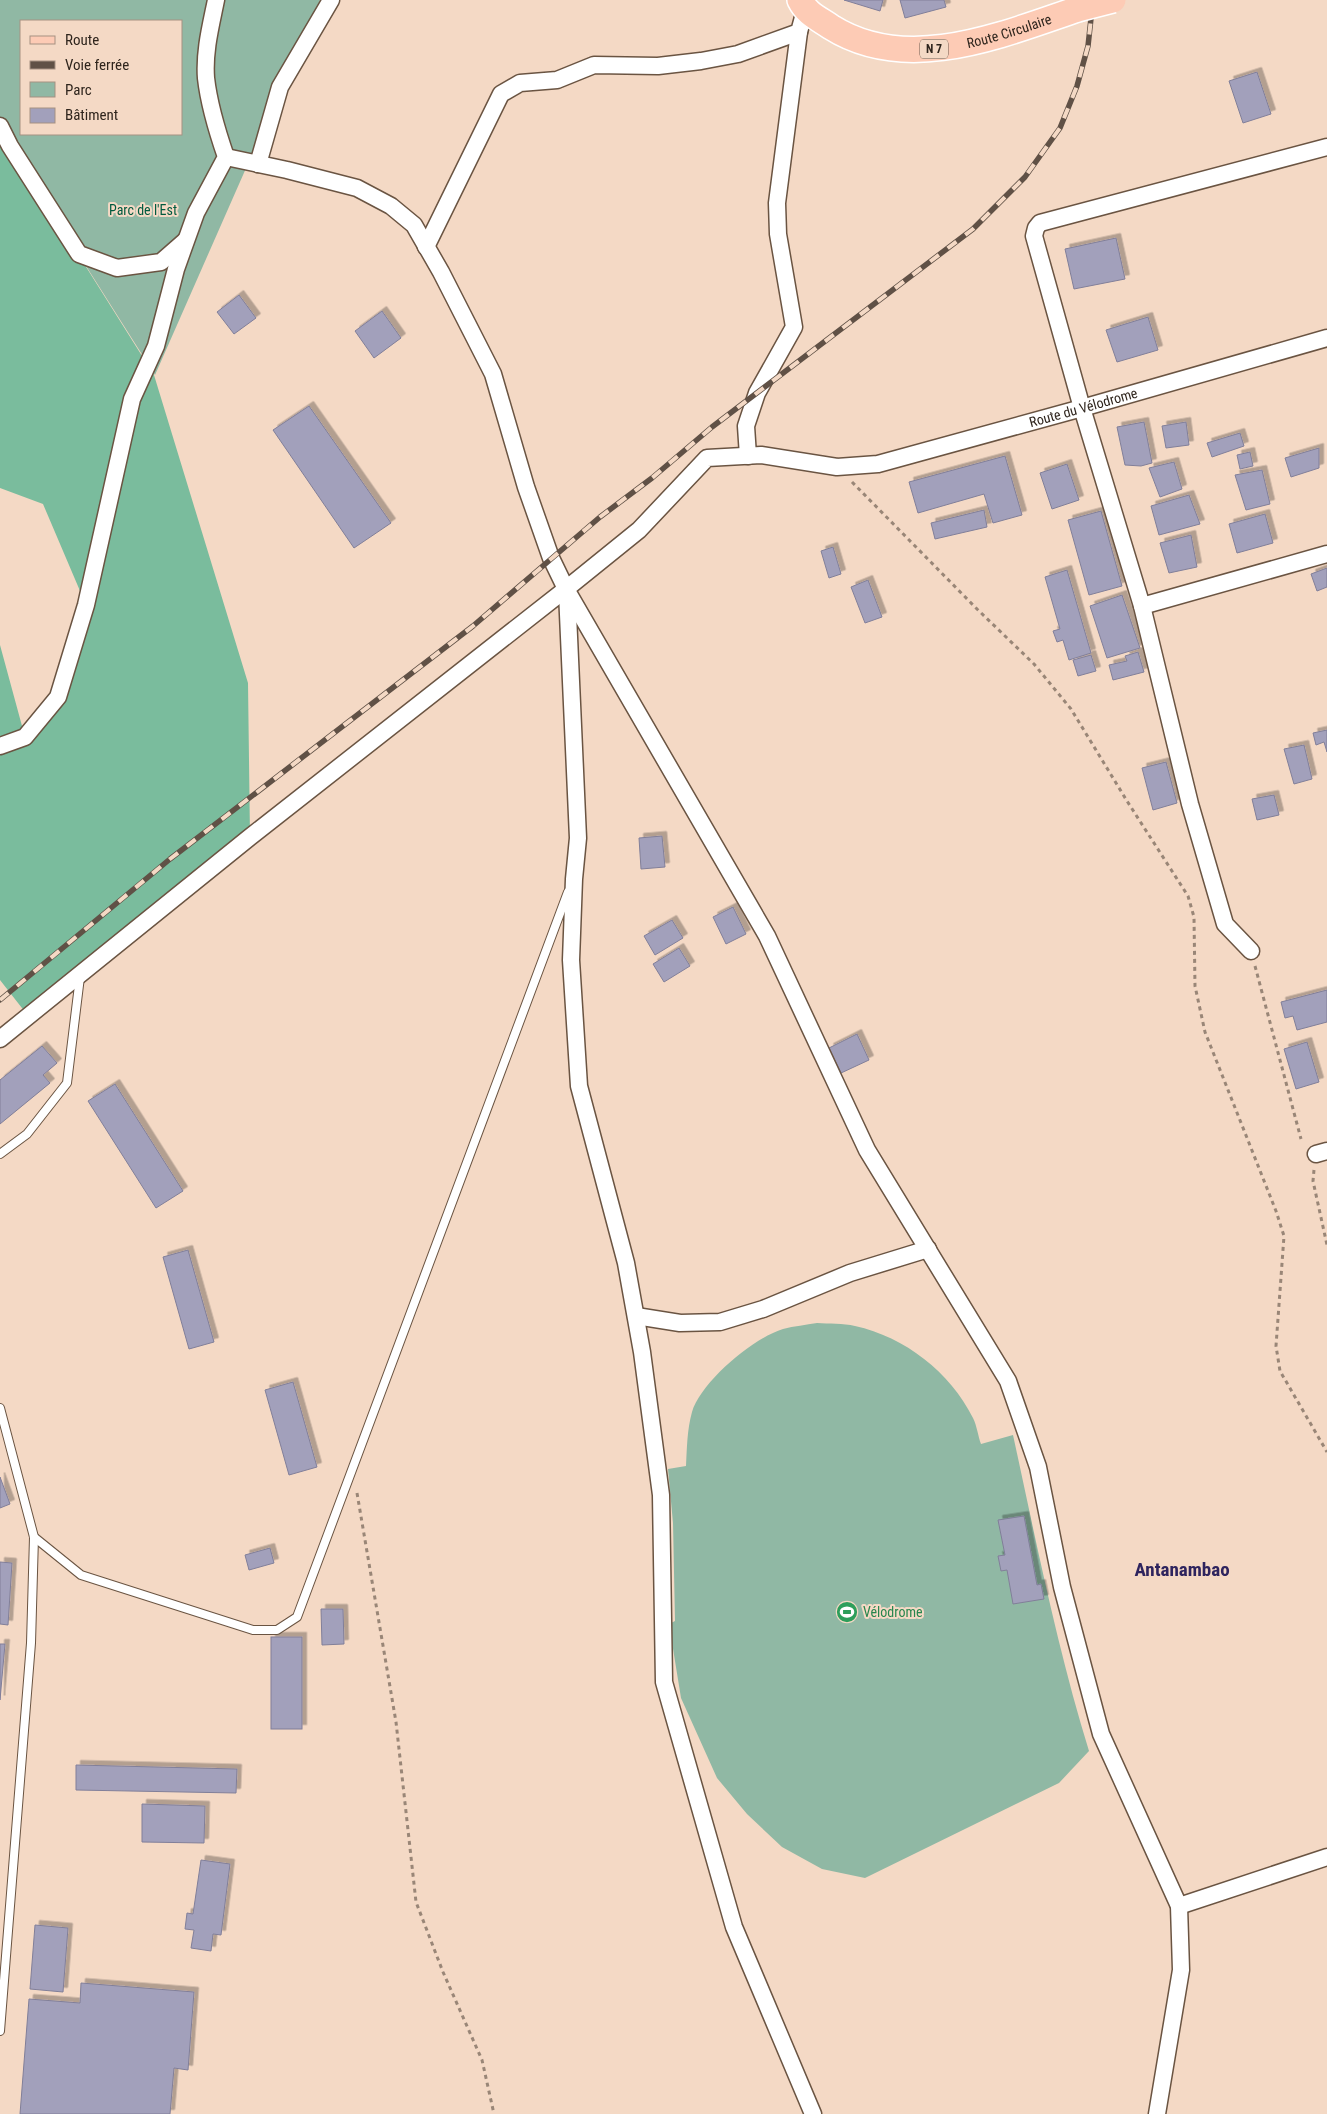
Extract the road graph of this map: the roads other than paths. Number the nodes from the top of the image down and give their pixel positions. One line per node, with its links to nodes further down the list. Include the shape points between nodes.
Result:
1 (216, 0): 7 (street, via 208,38 206,77 213,117)
2 (331, 0): 8 (street, via 280,87)
3 (1113, 0): 4 (main road, Route Circulaire / N 7, bridge, via 996,37 932,50 887,49 846,36)
4 (801, 14): 10 (street, via 738,54 658,66 594,65 557,80 520,83 501,94); 13 (street, via 777,203 778,234 794,327 757,393 746,426)
5 (0, 126): 9 (street, via 79,254 117,268 161,262)
6 (1327, 147): 12 (street, via 1040,223 1034,236)
7 (226, 158): 8 (street); 9 (street, via 196,213)
8 (258, 164): 10 (street, via 356,188 391,206 408,220)
9 (186, 240): 17 (street, via 156,346 132,399 86,605 58,697 25,737)
10 (426, 247): 15 (street, via 492,374 526,487)
11 (1327, 338): 12 (street, Route du Vélodrome)
12 (1082, 408): 13 (street, Route du Vélodrome, via 878,464 837,467 761,455); 16 (street)
13 (748, 456): 15 (street, Route du Vélodrome, via 707,458 639,530)
14 (1327, 554): 16 (street)
15 (566, 589): 18 (street, via 578,838); 20 (street, Route du Vélodrome); 23 (street, via 767,936 867,1150)
16 (1142, 606): 19 (street, via 1190,804 1225,924)
17 (0, 746)
18 (574, 879): 24 (street, via 571,960 579,1086 626,1263); 26 (lane, via 297,1617 277,1630 253,1630 81,1575)
19 (1251, 951)
20 (80, 975): 21 (street, Route du Vélodrome); 22 (lane, via 67,1083 27,1134)
21 (0, 1039)
22 (0, 1154)
23 (928, 1249): 24 (street, via 850,1273 763,1309 720,1322 680,1323); 28 (street, via 1008,1381 1038,1467 1062,1587 1101,1734)
24 (636, 1316): 30 (street, via 661,1495 664,1682 734,1927)
25 (0, 1408): 26 (lane)
26 (34, 1537): 29 (lane, via 31,1643)
27 (1327, 1857): 28 (street)
28 (1179, 1906): 31 (street, via 1181,1970)
29 (0, 2031)
30 (813, 2114)
31 (1157, 2114)

